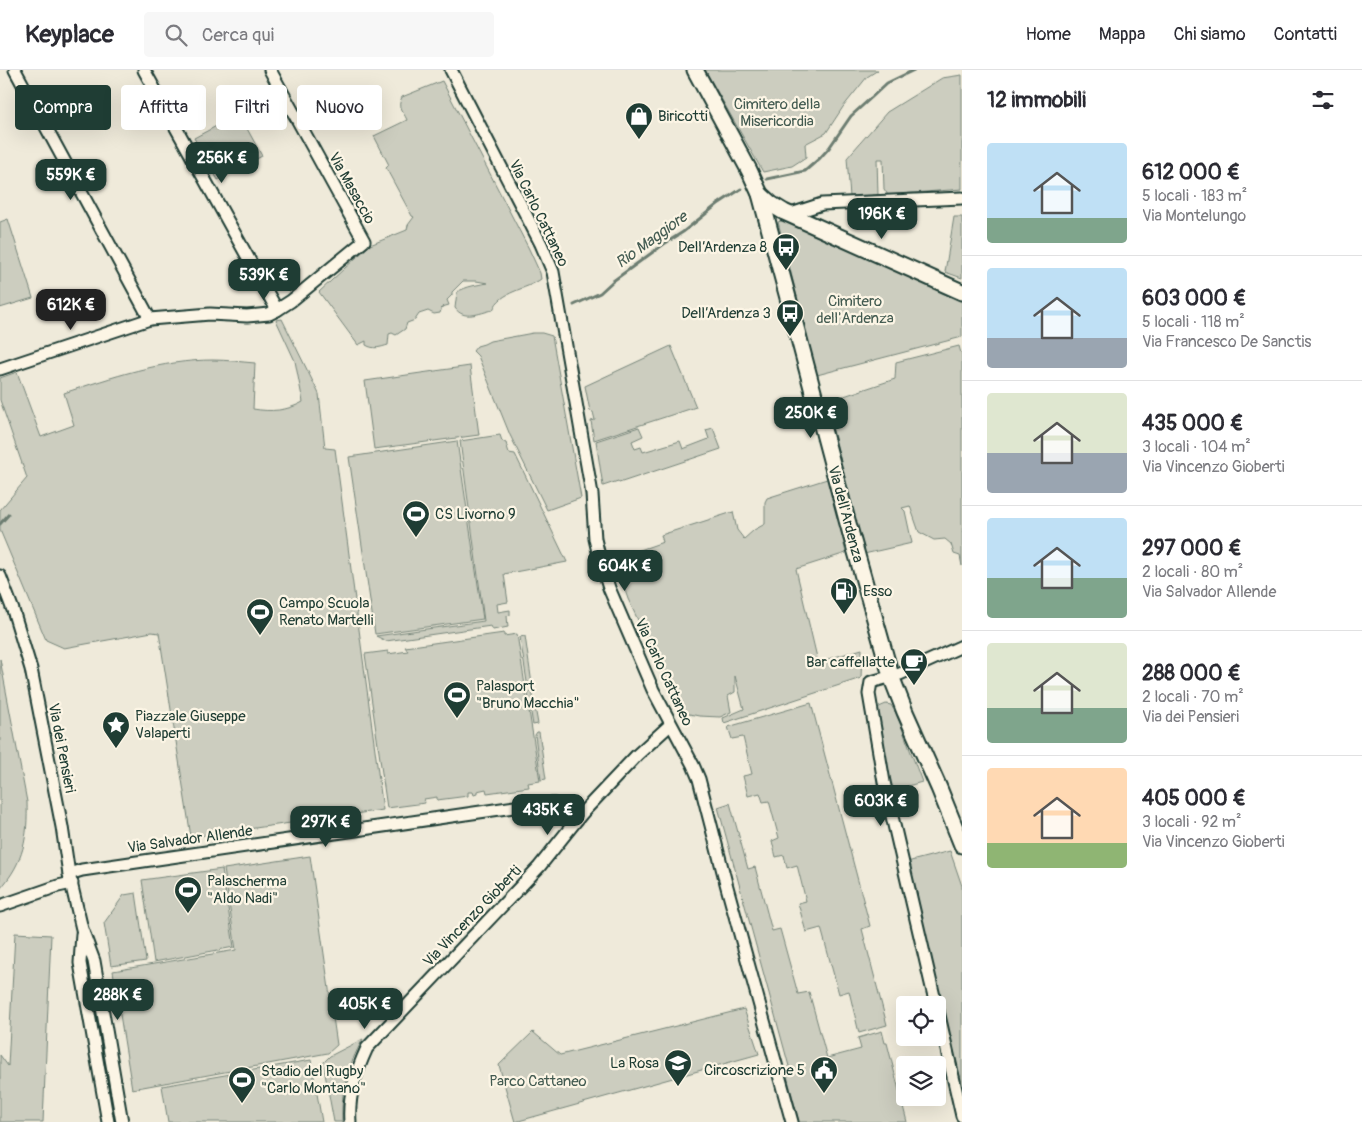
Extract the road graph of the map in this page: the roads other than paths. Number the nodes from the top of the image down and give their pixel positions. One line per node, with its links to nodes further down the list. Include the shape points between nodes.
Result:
1 (15, 70): 11 (street)
2 (144, 70): 10 (street)
3 (270, 70): 10 (street, Via Masaccio, via 364,241)
4 (451, 70): 16 (street, Via Carlo Cattaneo, via 553,272 592,494 594,534 600,560)
5 (695, 70): 6 (main road, Via dell'Ardenza)
6 (760, 194): 8 (main road, via 770,204); 15 (main road, Via dell'Ardenza)
7 (962, 198): 8 (street, via 822,204)
8 (790, 214): 9 (main road)
9 (962, 292)
10 (277, 310): 11 (street, via 253,316 210,314)
11 (150, 319): 12 (street)
12 (0, 369)
13 (0, 576): 19 (street, Via dei Pensieri, via 14,610 31,669)
14 (962, 646): 15 (street)
15 (891, 676): 18 (main road, Via dell'Ardenza); 22 (street, via 870,682 869,694 884,782)
16 (670, 725): 17 (street, Via Vincenzo Gioberti, via 636,755); 28 (street, Via Carlo Cattaneo, via 699,779)
17 (583, 812): 19 (street, Via Salvador Allende, via 554,804 528,805 82,870); 27 (street, Via Vincenzo Gioberti, via 540,868 367,1048 353,1084)
18 (962, 845)
19 (70, 878): 20 (street, Via Salvador Allende, via 58,886); 21 (street, Via dei Pensieri)
20 (0, 906)
21 (82, 929): 25 (street, Via dei Pensieri, via 80,963); 26 (street, Via dei Pensieri, via 94,961)
22 (934, 996)
23 (946, 1046): 24 (street)
24 (962, 1116)
25 (108, 1122)
26 (122, 1122)
27 (350, 1122)
28 (792, 1122)

